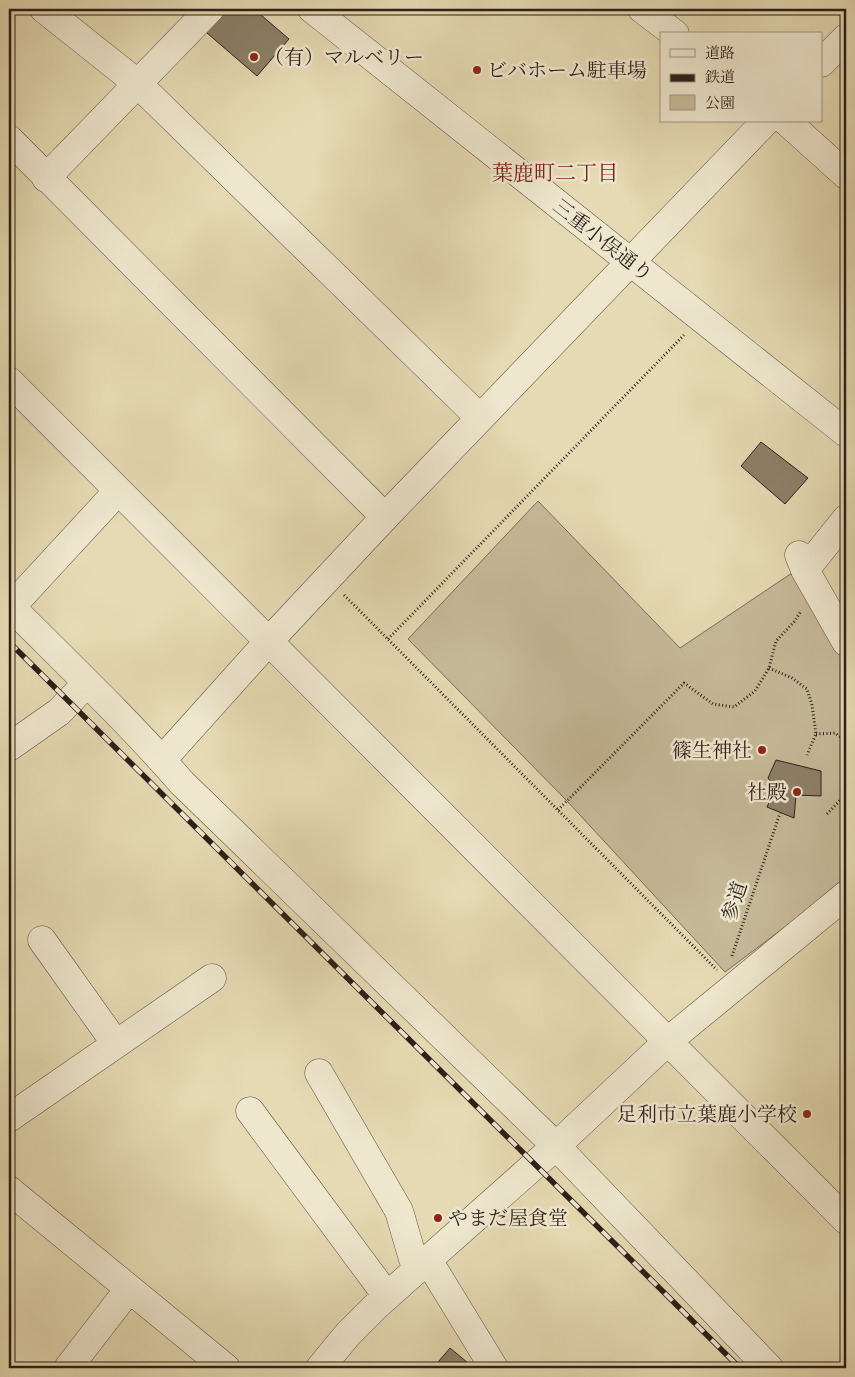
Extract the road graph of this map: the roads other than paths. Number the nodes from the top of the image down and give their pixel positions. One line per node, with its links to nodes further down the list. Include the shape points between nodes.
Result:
1 (44, 9): 8 (street)
2 (210, 9): 8 (street)
3 (312, 9): 14 (street, 三重小俣通り)
4 (642, 9): 5 (street)
5 (672, 32)
6 (846, 38): 7 (street)
7 (822, 63)
8 (137, 82): 13 (street); 16 (street)
9 (765, 122): 14 (street)
10 (787, 122): 12 (street)
11 (9, 139): 13 (street)
12 (846, 175)
13 (46, 178): 19 (street)
14 (631, 262): 16 (street); 17 (street, 三重小俣通り)
15 (9, 381): 18 (street)
16 (480, 417): 19 (street)
17 (846, 433)
18 (118, 491): 21 (street); 22 (street)
19 (385, 517): 22 (street)
20 (846, 520): 23 (street, via 807,570)
21 (10, 606): 24 (street)
22 (268, 642): 26 (street); 30 (street)
23 (846, 642)
24 (87, 683): 25 (street, via 59,712); 26 (street)
25 (9, 747)
26 (162, 760): 35 (street, via 189,790)
27 (846, 895): 30 (street, via 721,988)
28 (42, 940): 31 (street)
29 (212, 978): 31 (street)
30 (668, 1040): 35 (street); 37 (street)
31 (116, 1044): 34 (street)
32 (319, 1073): 38 (street, via 399,1210 413,1259)
33 (250, 1111): 40 (street)
34 (9, 1118)
35 (556, 1146): 38 (street); 45 (street)
36 (9, 1190): 39 (street)
37 (846, 1220)
38 (423, 1264): 40 (street); 44 (street)
39 (129, 1289): 41 (street); 42 (street)
40 (387, 1296): 43 (street, via 348,1334)
41 (68, 1368)
42 (226, 1368)
43 (320, 1368)
44 (494, 1368)
45 (770, 1368)

